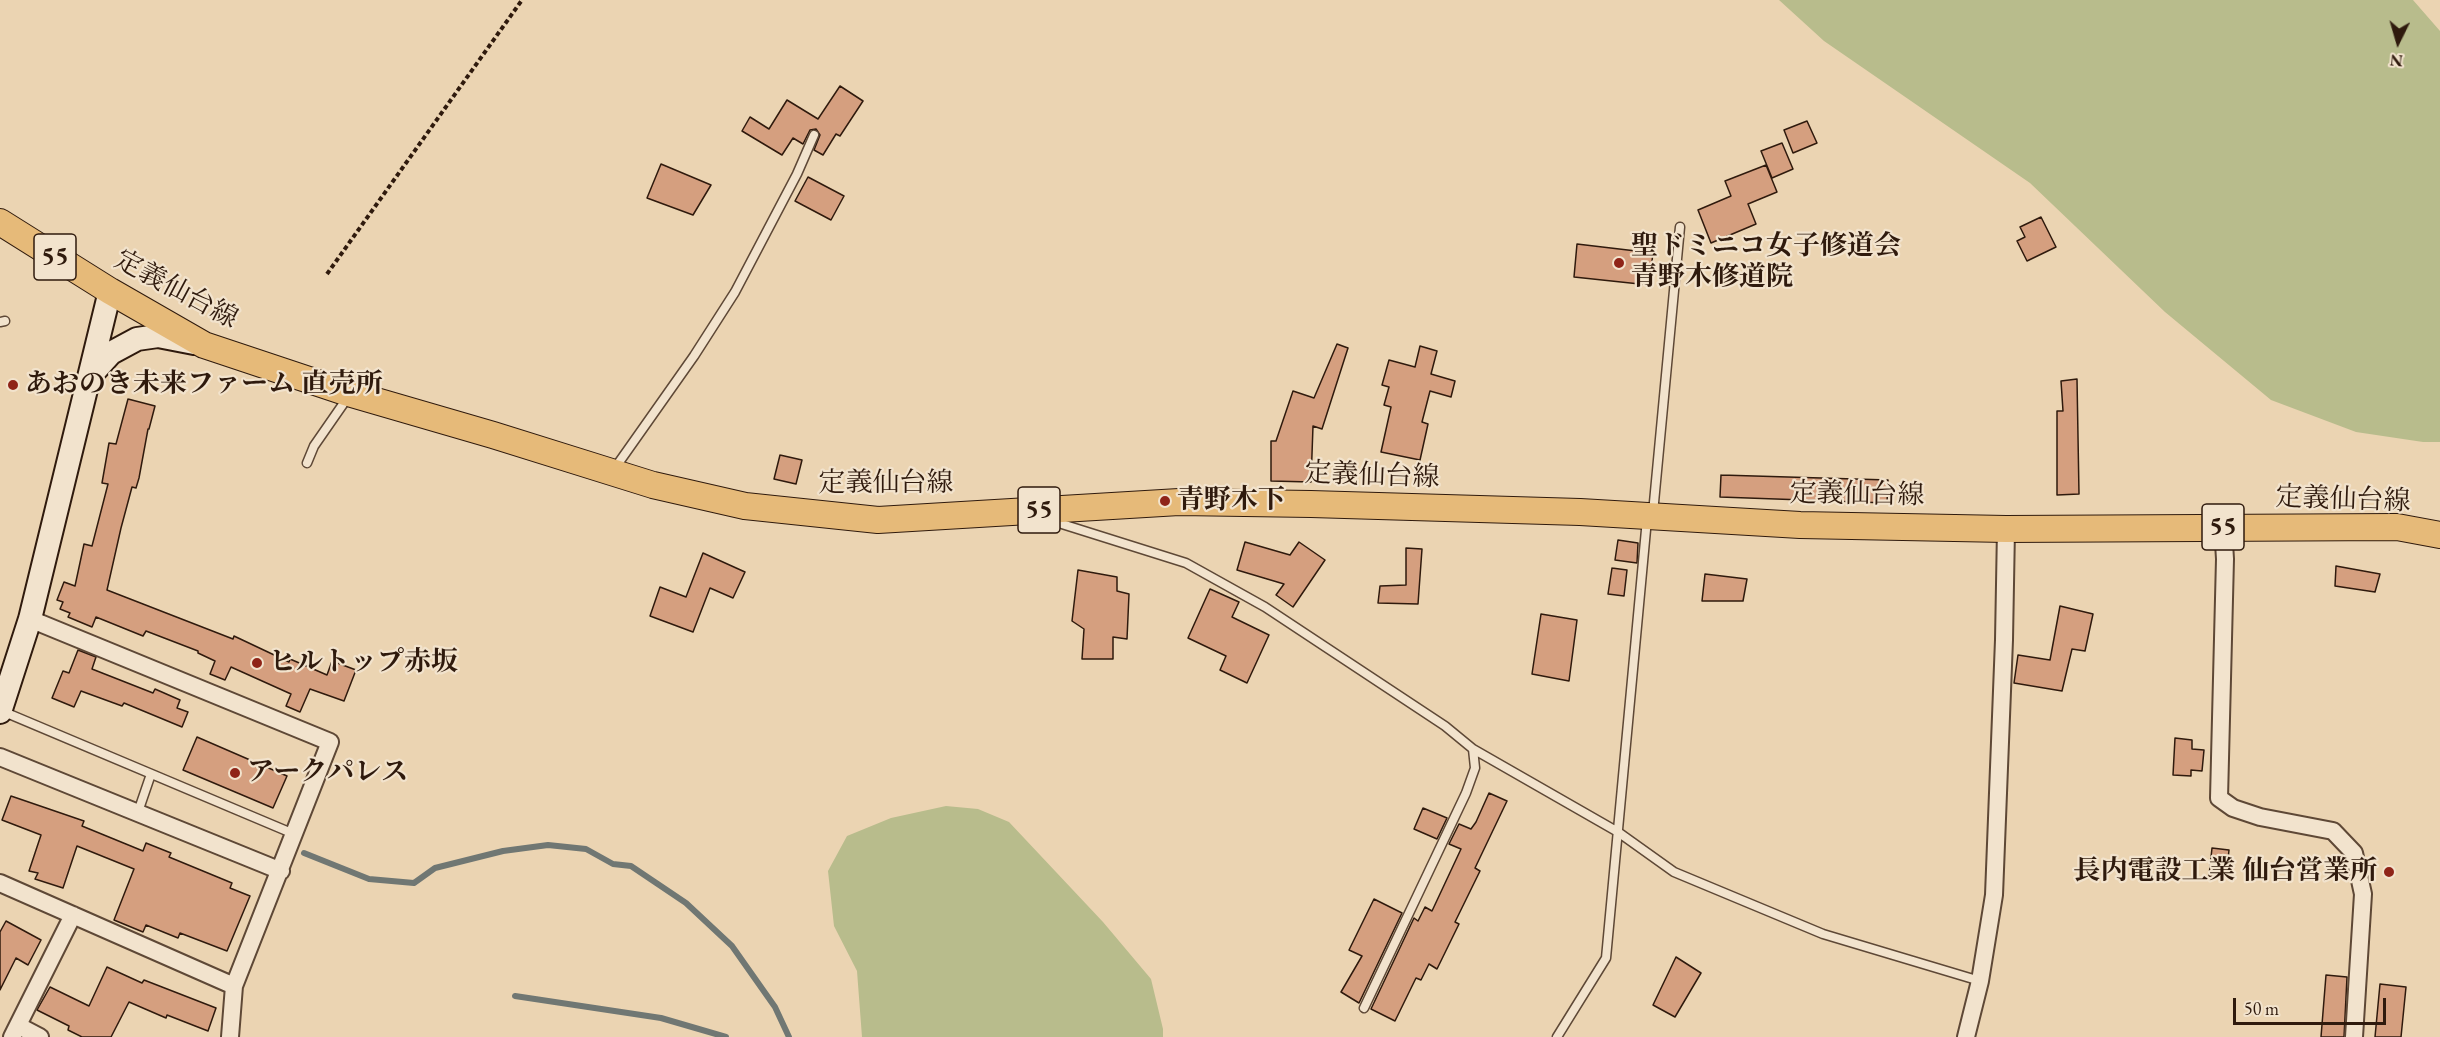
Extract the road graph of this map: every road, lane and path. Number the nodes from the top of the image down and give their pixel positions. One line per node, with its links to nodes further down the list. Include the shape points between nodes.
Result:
1 (522, 0): 5 (path)
2 (814, 135): 11 (lane, via 735,292)
3 (0, 222): 6 (main road, 定義仙台線 / 55)
4 (1680, 227): 13 (lane)
5 (327, 274)
6 (110, 291): 7 (main road, 定義仙台線 / 55); 8 (street)
7 (204, 345): 8 (street, via 158,336 137,339 111,353); 9 (main road, 定義仙台線 / 55)
8 (88, 377): 17 (street)
9 (351, 394): 10 (lane); 11 (main road, 定義仙台線 / 55)
10 (307, 462)
11 (612, 472): 12 (main road, 定義仙台線 / 55, via 745,506 800,513 878,520)
12 (1023, 511): 13 (main road, 定義仙台線 / 55, via 1179,502); 19 (lane, via 1186,563 1265,607 1445,726)
13 (1650, 516): 15 (main road, 定義仙台線 / 55, via 1800,525); 23 (lane)
14 (2223, 527): 15 (main road, 定義仙台線 / 55); 16 (main road, 定義仙台線 / 55, via 2397,527); 36 (street, via 2219,798 2233,808 2260,817 2333,831 2354,853 2363,894)
15 (2006, 529): 28 (street, via 1994,895)
16 (2440, 535)
17 (30, 619): 18 (street); 24 (street, via 330,742)
18 (0, 711): 21 (lane)
19 (1473, 749): 23 (lane); 30 (lane, via 1474,768 1466,793)
20 (0, 757): 22 (street)
21 (151, 774): 22 (lane); 24 (lane)
22 (138, 813): 25 (street)
23 (1618, 832): 28 (lane, via 1674,872 1813,930); 34 (lane, via 1606,958)
24 (295, 835): 25 (street)
25 (281, 871): 29 (street)
26 (0, 883): 27 (street)
27 (73, 915): 29 (street); 31 (street)
28 (1980, 981): 35 (street)
29 (234, 986): 33 (street)
30 (1364, 1008)
31 (15, 1031): 32 (street)
32 (40, 1037)
33 (230, 1037)
34 (1557, 1037)
35 (1966, 1037)
36 (2354, 1037)

